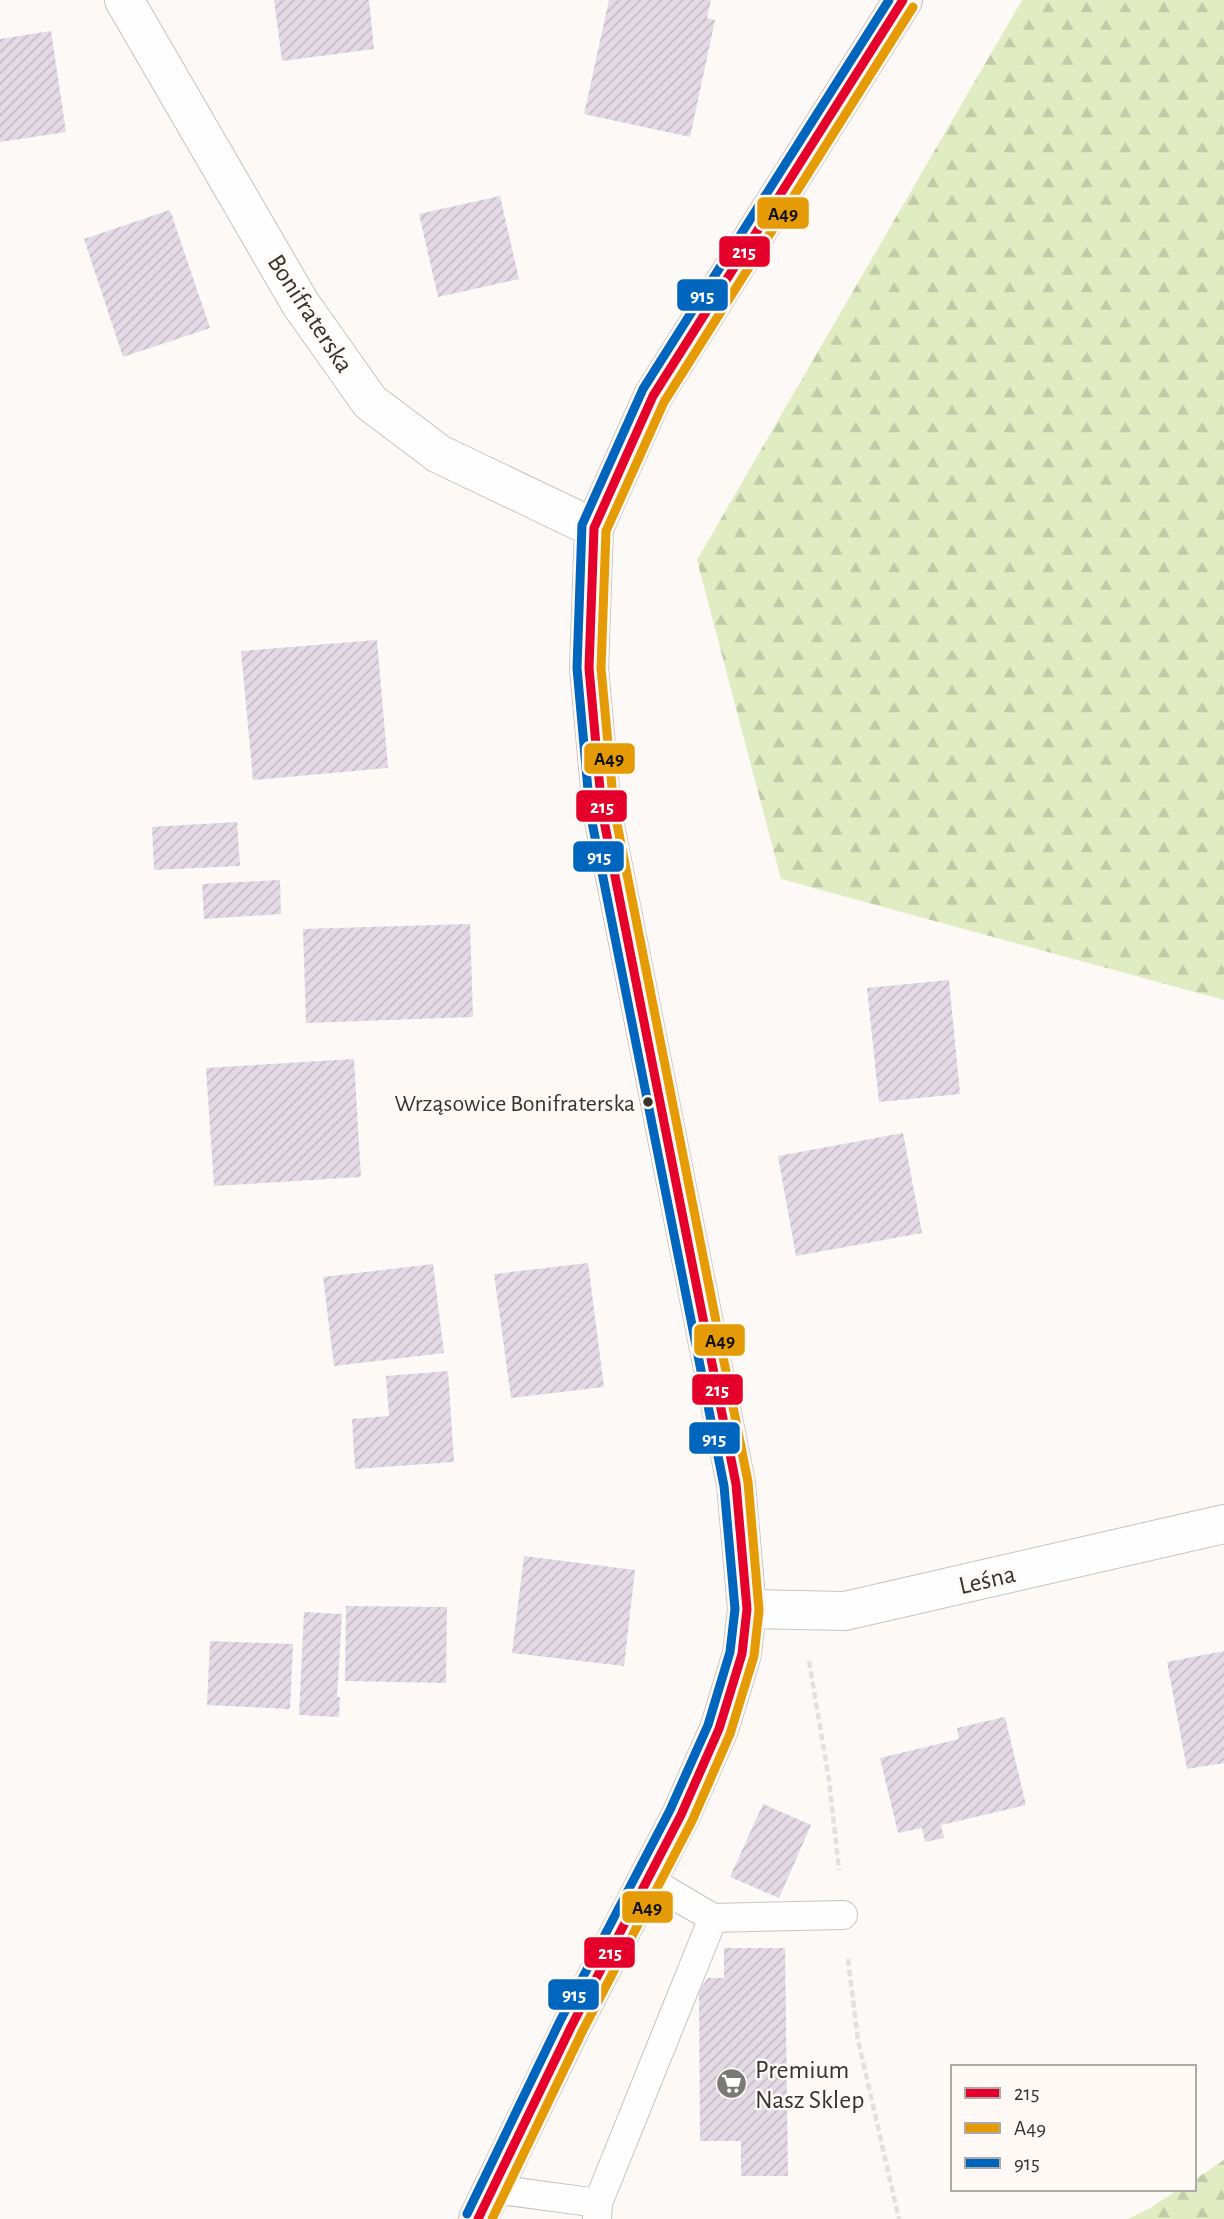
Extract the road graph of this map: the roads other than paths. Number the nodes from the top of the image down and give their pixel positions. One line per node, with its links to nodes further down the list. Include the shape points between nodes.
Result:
1 (124, 0): 3 (street, Bonifraterska, via 300,303 370,402 439,454)
2 (903, 0): 3 (street, via 653,396)
3 (594, 528): 5 (street, via 589,668 602,811 736,1484)
4 (1224, 1524): 5 (street, Leśna, via 845,1611)
5 (747, 1609): 6 (street, via 742,1654 719,1729)
6 (647, 1879): 8 (lane); 9 (street)
7 (843, 1915): 8 (lane)
8 (713, 1918): 10 (lane)
9 (485, 2204): 10 (lane)
10 (598, 2211)

